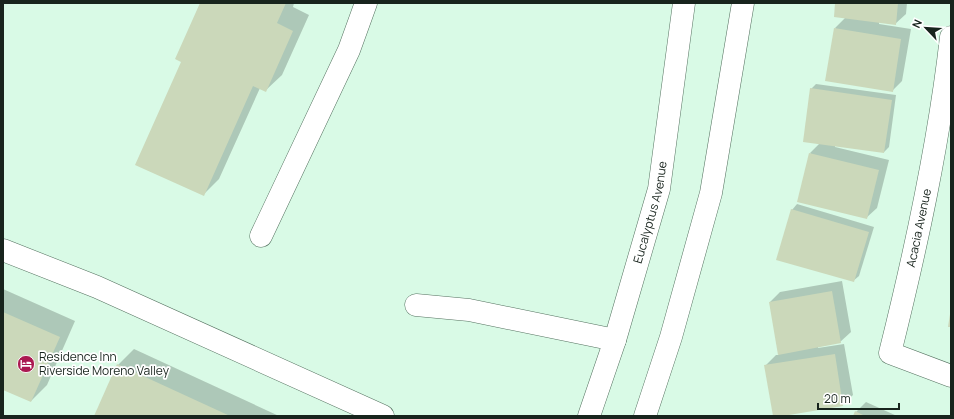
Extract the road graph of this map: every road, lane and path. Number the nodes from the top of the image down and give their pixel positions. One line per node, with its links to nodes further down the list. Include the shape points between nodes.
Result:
1 (366, 3): 5 (main road, via 349,50)
2 (684, 3): 8 (main road, Eucalyptus Avenue, via 659,189)
3 (743, 3): 12 (main road, via 711,193 671,337)
4 (951, 37): 9 (main road, Acacia Avenue, via 925,200 890,353)
5 (261, 236)
6 (3, 250): 11 (main road, via 97,287)
7 (416, 305): 8 (main road, via 468,310)
8 (615, 340): 10 (main road, Eucalyptus Avenue)
9 (951, 376)
10 (592, 413)
11 (383, 416)
12 (645, 416)

